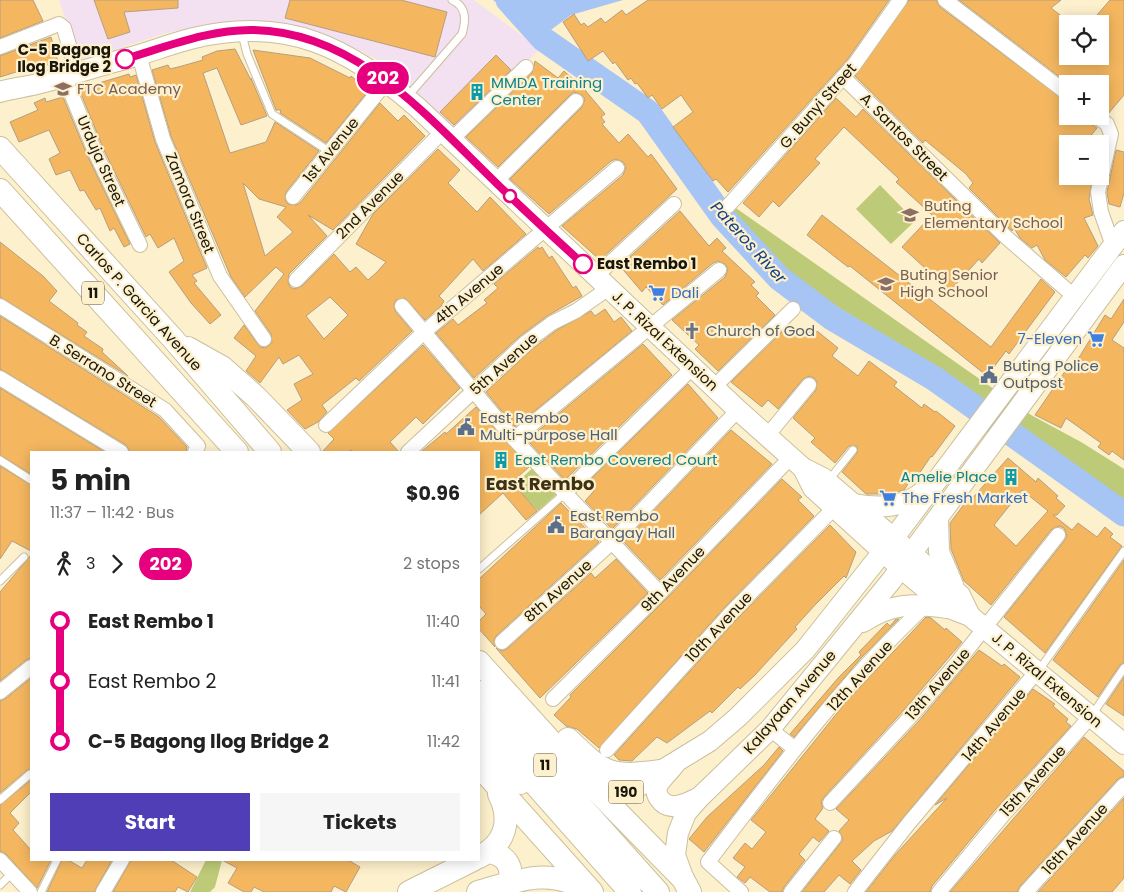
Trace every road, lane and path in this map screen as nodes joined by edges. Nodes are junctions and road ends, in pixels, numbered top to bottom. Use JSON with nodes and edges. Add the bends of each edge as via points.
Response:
{"nodes":[{"id":1,"x":452,"y":0,"type":"edge"},
{"id":2,"x":900,"y":0,"type":"edge"},
{"id":3,"x":945,"y":0,"type":"edge"},
{"id":4,"x":241,"y":31,"type":"junction"},
{"id":5,"x":0,"y":47,"type":"edge"},
{"id":6,"x":139,"y":55,"type":"junction"},
{"id":7,"x":526,"y":67,"type":"dead end"},
{"id":8,"x":70,"y":74,"type":"junction"},
{"id":9,"x":843,"y":77,"type":"junction"},
{"id":10,"x":386,"y":80,"type":"junction"},
{"id":11,"x":1059,"y":87,"type":"edge"},
{"id":12,"x":0,"y":92,"type":"edge"},
{"id":13,"x":406,"y":97,"type":"junction"},
{"id":14,"x":576,"y":101,"type":"dead end"},
{"id":15,"x":1106,"y":125,"type":"edge"},
{"id":16,"x":448,"y":135,"type":"junction"},
{"id":17,"x":2,"y":151,"type":"edge"},
{"id":18,"x":330,"y":152,"type":"junction"},
{"id":19,"x":616,"y":168,"type":"dead end"},
{"id":20,"x":495,"y":182,"type":"junction"},
{"id":21,"x":0,"y":190,"type":"edge"},
{"id":22,"x":293,"y":197,"type":"dead end"},
{"id":23,"x":674,"y":204,"type":"dead end"},
{"id":24,"x":728,"y":206,"type":"dead end"},
{"id":25,"x":545,"y":229,"type":"junction"},
{"id":26,"x":1119,"y":238,"type":"edge"},
{"id":27,"x":140,"y":245,"type":"dead end"},
{"id":28,"x":1124,"y":265,"type":"edge"},
{"id":29,"x":719,"y":270,"type":"dead end"},
{"id":30,"x":296,"y":280,"type":"dead end"},
{"id":31,"x":602,"y":282,"type":"junction"},
{"id":32,"x":1075,"y":297,"type":"junction"},
{"id":33,"x":0,"y":306,"type":"edge"},
{"id":34,"x":402,"y":306,"type":"dead end"},
{"id":35,"x":793,"y":309,"type":"dead end"},
{"id":36,"x":651,"y":328,"type":"junction"},
{"id":37,"x":423,"y":332,"type":"junction"},
{"id":38,"x":264,"y":339,"type":"dead end"},
{"id":39,"x":174,"y":340,"type":"junction"},
{"id":40,"x":693,"y":367,"type":"junction"},
{"id":41,"x":0,"y":378,"type":"edge"},
{"id":42,"x":809,"y":385,"type":"dead end"},
{"id":43,"x":714,"y":387,"type":"junction"},
{"id":44,"x":474,"y":391,"type":"junction"},
{"id":45,"x":187,"y":396,"type":"junction"},
{"id":46,"x":738,"y":410,"type":"junction"},
{"id":47,"x":326,"y":425,"type":"dead end"},
{"id":48,"x":767,"y":436,"type":"junction"},
{"id":49,"x":514,"y":439,"type":"junction"},
{"id":50,"x":197,"y":449,"type":"edge"},
{"id":51,"x":853,"y":450,"type":"dead end"},
{"id":52,"x":118,"y":451,"type":"edge"},
{"id":53,"x":223,"y":451,"type":"edge"},
{"id":54,"x":236,"y":451,"type":"edge"},
{"id":55,"x":269,"y":451,"type":"edge"},
{"id":56,"x":308,"y":451,"type":"edge"},
{"id":57,"x":409,"y":451,"type":"edge"},
{"id":58,"x":0,"y":460,"type":"edge"},
{"id":59,"x":797,"y":463,"type":"junction"},
{"id":60,"x":30,"y":479,"type":"edge"},
{"id":61,"x":936,"y":481,"type":"junction"},
{"id":62,"x":828,"y":482,"type":"junction"},
{"id":63,"x":564,"y":494,"type":"junction"},
{"id":64,"x":844,"y":506,"type":"junction"},
{"id":65,"x":938,"y":518,"type":"junction"},
{"id":66,"x":855,"y":526,"type":"junction"},
{"id":67,"x":1058,"y":536,"type":"dead end"},
{"id":68,"x":611,"y":543,"type":"junction"},
{"id":69,"x":888,"y":545,"type":"junction"},
{"id":70,"x":1124,"y":550,"type":"edge"},
{"id":71,"x":24,"y":557,"type":"dead end"},
{"id":72,"x":906,"y":561,"type":"junction"},
{"id":73,"x":480,"y":568,"type":"edge"},
{"id":74,"x":0,"y":582,"type":"edge"},
{"id":75,"x":660,"y":593,"type":"junction"},
{"id":76,"x":851,"y":593,"type":"junction"},
{"id":77,"x":954,"y":602,"type":"junction"},
{"id":78,"x":927,"y":604,"type":"junction"},
{"id":79,"x":978,"y":622,"type":"junction"},
{"id":80,"x":846,"y":636,"type":"junction"},
{"id":81,"x":502,"y":642,"type":"dead end"},
{"id":82,"x":480,"y":644,"type":"edge"},
{"id":83,"x":480,"y":663,"type":"edge"},
{"id":84,"x":30,"y":668,"type":"edge"},
{"id":85,"x":1124,"y":668,"type":"edge"},
{"id":86,"x":1038,"y":670,"type":"junction"},
{"id":87,"x":0,"y":692,"type":"edge"},
{"id":88,"x":480,"y":693,"type":"edge"},
{"id":89,"x":553,"y":699,"type":"dead end"},
{"id":90,"x":1091,"y":716,"type":"junction"},
{"id":91,"x":480,"y":722,"type":"edge"},
{"id":92,"x":770,"y":729,"type":"junction"},
{"id":93,"x":1124,"y":744,"type":"edge"},
{"id":94,"x":480,"y":749,"type":"edge"},
{"id":95,"x":795,"y":749,"type":"junction"},
{"id":96,"x":607,"y":750,"type":"dead end"},
{"id":97,"x":668,"y":767,"type":"junction"},
{"id":98,"x":482,"y":770,"type":"edge"},
{"id":99,"x":30,"y":774,"type":"dead end"},
{"id":100,"x":588,"y":782,"type":"junction"},
{"id":101,"x":1124,"y":785,"type":"edge"},
{"id":102,"x":700,"y":797,"type":"junction"},
{"id":103,"x":0,"y":800,"type":"edge"},
{"id":104,"x":830,"y":803,"type":"dead end"},
{"id":105,"x":555,"y":809,"type":"junction"},
{"id":106,"x":834,"y":838,"type":"dead end"},
{"id":107,"x":480,"y":853,"type":"edge"},
{"id":108,"x":480,"y":858,"type":"edge"},
{"id":109,"x":0,"y":860,"type":"edge"},
{"id":110,"x":56,"y":861,"type":"edge"},
{"id":111,"x":121,"y":861,"type":"edge"},
{"id":112,"x":467,"y":861,"type":"edge"},
{"id":113,"x":12,"y":873,"type":"junction"},
{"id":114,"x":510,"y":883,"type":"junction"},
{"id":115,"x":0,"y":885,"type":"edge"},
{"id":116,"x":690,"y":888,"type":"edge"},
{"id":117,"x":30,"y":892,"type":"edge"},
{"id":118,"x":41,"y":892,"type":"edge"},
{"id":119,"x":103,"y":892,"type":"edge"},
{"id":120,"x":409,"y":892,"type":"edge"},
{"id":121,"x":478,"y":892,"type":"edge"},
{"id":122,"x":587,"y":892,"type":"edge"},
{"id":123,"x":592,"y":892,"type":"edge"},
{"id":124,"x":608,"y":892,"type":"edge"},
{"id":125,"x":630,"y":892,"type":"edge"},
{"id":126,"x":658,"y":892,"type":"edge"},
{"id":127,"x":741,"y":892,"type":"edge"},
{"id":128,"x":791,"y":892,"type":"edge"},
{"id":129,"x":855,"y":892,"type":"edge"},
{"id":130,"x":939,"y":892,"type":"edge"},
{"id":131,"x":1026,"y":892,"type":"edge"}],
"edges":[{"from":1,"to":13,"type":"lane","via":[[458,2],[465,14],[462,34]]},
{"from":2,"to":9,"type":"street","name":"G. Bunyi Street"},
{"from":3,"to":11,"type":"street"},
{"from":4,"to":6,"type":"main road","name":"J. P. Rizal Extension","via":[[194,38]]},
{"from":4,"to":10,"type":"main road","name":"J. P. Rizal Extension","via":[[282,33],[314,42],[354,59]]},
{"from":4,"to":18,"type":"lane","via":[[272,114]]},
{"from":5,"to":8,"type":"street","name":"Urduja Street","via":[[59,24],[64,28]]},
{"from":6,"to":8,"type":"main road","name":"J. P. Rizal Extension"},
{"from":6,"to":38,"type":"street","name":"Zamora Street","via":[[164,139],[220,276]]},
{"from":7,"to":16,"type":"street","name":"2nd Avenue"},
{"from":8,"to":12,"type":"main road","name":"J. P. Rizal Extension"},
{"from":8,"to":27,"type":"street","name":"Urduja Street","via":[[96,154]]},
{"from":9,"to":24,"type":"street","name":"G. Bunyi Street"},
{"from":9,"to":32,"type":"street","name":"A. Santos Street","via":[[1006,237]]},
{"from":10,"to":13,"type":"main road","name":"J. P. Rizal Extension"},
{"from":10,"to":18,"type":"street","name":"1st Avenue"},
{"from":13,"to":16,"type":"main road","name":"J. P. Rizal Extension"},
{"from":14,"to":20,"type":"street"},
{"from":15,"to":26,"type":"street","via":[[1111,134],[1098,192],[1101,212]]},
{"from":16,"to":20,"type":"main road","name":"J. P. Rizal Extension"},
{"from":16,"to":30,"type":"street","name":"2nd Avenue"},
{"from":17,"to":39,"type":"main road","name":"Carlos P. Garcia Avenue","number":"11"},
{"from":18,"to":22,"type":"street","name":"1st Avenue"},
{"from":19,"to":25,"type":"street","name":"4th Avenue"},
{"from":20,"to":25,"type":"main road","name":"J. P. Rizal Extension"},
{"from":21,"to":45,"type":"main road","name":"Carlos P. Garcia Avenue","number":"11"},
{"from":23,"to":31,"type":"street","name":"5th Avenue"},
{"from":25,"to":31,"type":"main road","name":"J. P. Rizal Extension"},
{"from":25,"to":37,"type":"street","name":"4th Avenue"},
{"from":26,"to":32,"type":"main road","number":"190"},
{"from":28,"to":65,"type":"main road","name":"Kalayaan Avenue"},
{"from":29,"to":36,"type":"street"},
{"from":31,"to":36,"type":"main road","name":"J. P. Rizal Extension"},
{"from":31,"to":44,"type":"street","name":"5th Avenue","via":[[576,311],[552,323],[525,343]]},
{"from":32,"to":61,"type":"main road","number":"190"},
{"from":33,"to":50,"type":"street","name":"B. Serrano Street","via":[[165,410]]},
{"from":34,"to":37,"type":"street"},
{"from":35,"to":43,"type":"street"},
{"from":36,"to":40,"type":"main road","name":"J. P. Rizal Extension"},
{"from":36,"to":49,"type":"street"},
{"from":37,"to":44,"type":"street"},
{"from":37,"to":47,"type":"street","name":"4th Avenue"},
{"from":39,"to":55,"type":"main road","name":"Carlos P. Garcia Avenue","number":"11"},
{"from":39,"to":56,"type":"main road","via":[[222,367]]},
{"from":40,"to":43,"type":"main road","name":"J. P. Rizal Extension"},
{"from":40,"to":63,"type":"street"},
{"from":41,"to":52,"type":"street"},
{"from":42,"to":48,"type":"street"},
{"from":43,"to":46,"type":"main road","name":"J. P. Rizal Extension"},
{"from":44,"to":49,"type":"street"},
{"from":44,"to":57,"type":"street","name":"5th Avenue"},
{"from":45,"to":53,"type":"main road"},
{"from":45,"to":54,"type":"main road","name":"Carlos P. Garcia Avenue","number":"11"},
{"from":46,"to":48,"type":"main road","name":"J. P. Rizal Extension"},
{"from":46,"to":68,"type":"street","name":"8th Avenue"},
{"from":48,"to":59,"type":"main road","name":"J. P. Rizal Extension"},
{"from":49,"to":63,"type":"street"},
{"from":51,"to":62,"type":"lane"},
{"from":58,"to":60,"type":"lane"},
{"from":59,"to":62,"type":"main road","name":"J. P. Rizal Extension"},
{"from":59,"to":64,"type":"main road","name":"J. P. Rizal Extension","via":[[813,488]]},
{"from":59,"to":75,"type":"street","name":"9th Avenue"},
{"from":61,"to":64,"type":"main road","via":[[901,504]]},
{"from":61,"to":69,"type":"main road","number":"190"},
{"from":62,"to":64,"type":"main road","name":"J. P. Rizal Extension"},
{"from":63,"to":68,"type":"street"},
{"from":63,"to":73,"type":"lane"},
{"from":64,"to":66,"type":"main road","name":"J. P. Rizal Extension"},
{"from":64,"to":69,"type":"main road","name":"J. P. Rizal Extension"},
{"from":64,"to":96,"type":"street","name":"10th Avenue","via":[[731,613]]},
{"from":65,"to":72,"type":"main road","name":"Kalayaan Avenue"},
{"from":65,"to":77,"type":"main road","via":[[940,559]]},
{"from":66,"to":69,"type":"main road","name":"J. P. Rizal Extension"},
{"from":66,"to":76,"type":"main road","via":[[861,558]]},
{"from":67,"to":79,"type":"street","name":"13th Avenue"},
{"from":68,"to":75,"type":"street"},
{"from":68,"to":81,"type":"street","name":"8th Avenue"},
{"from":69,"to":72,"type":"main road","name":"J. P. Rizal Extension"},
{"from":69,"to":76,"type":"main road","name":"Kalayaan Avenue","number":"190"},
{"from":70,"to":86,"type":"lane","name":"14th Avenue"},
{"from":71,"to":74,"type":"lane"},
{"from":72,"to":77,"type":"main road","name":"J. P. Rizal Extension"},
{"from":72,"to":80,"type":"main road","name":"Kalayaan Avenue"},
{"from":75,"to":89,"type":"street","name":"9th Avenue"},
{"from":76,"to":97,"type":"main road","name":"Kalayaan Avenue","number":"190","via":[[774,683],[710,741]]},
{"from":77,"to":78,"type":"main road"},
{"from":77,"to":79,"type":"main road","name":"J. P. Rizal Extension"},
{"from":78,"to":80,"type":"main road","via":[[888,608]]},
{"from":78,"to":95,"type":"street","name":"12th Avenue","via":[[877,655]]},
{"from":79,"to":86,"type":"main road","name":"J. P. Rizal Extension"},
{"from":79,"to":104,"type":"street","name":"13th Avenue","via":[[911,716]]},
{"from":80,"to":92,"type":"main road","name":"Kalayaan Avenue"},
{"from":82,"to":97,"type":"main road","via":[[544,716],[595,766],[623,775]]},
{"from":83,"to":100,"type":"main road"},
{"from":84,"to":87,"type":"street"},
{"from":85,"to":90,"type":"lane","name":"15th Avenue"},
{"from":86,"to":90,"type":"main road","name":"J. P. Rizal Extension"},
{"from":86,"to":129,"type":"street","name":"14th Avenue"},
{"from":88,"to":126,"type":"main road","number":"11"},
{"from":90,"to":93,"type":"main road","name":"J. P. Rizal Extension"},
{"from":90,"to":130,"type":"street","name":"15th Avenue"},
{"from":91,"to":105,"type":"main road","number":"11"},
{"from":92,"to":95,"type":"street"},
{"from":92,"to":102,"type":"main road","name":"Kalayaan Avenue"},
{"from":94,"to":105,"type":"main road"},
{"from":95,"to":127,"type":"street","name":"12th Avenue","via":[[708,862]]},
{"from":97,"to":100,"type":"main road","number":"190","via":[[623,794]]},
{"from":97,"to":102,"type":"main road","name":"Kalayaan Avenue","via":[[657,788],[662,803],[671,807]]},
{"from":98,"to":107,"type":"main road","via":[[506,808],[508,821],[499,839]]},
{"from":98,"to":123,"type":"main road"},
{"from":99,"to":103,"type":"lane"},
{"from":100,"to":116,"type":"main road"},
{"from":101,"to":131,"type":"street","name":"16th Avenue"},
{"from":102,"to":116,"type":"main road","name":"Kalayaan Avenue","via":[[686,813],[678,833],[675,855]]},
{"from":105,"to":124,"type":"main road","via":[[575,853]]},
{"from":105,"to":125,"type":"main road","number":"11"},
{"from":106,"to":128,"type":"street"},
{"from":108,"to":114,"type":"main road","via":[[503,857],[511,870]]},
{"from":109,"to":113,"type":"street"},
{"from":110,"to":118,"type":"lane"},
{"from":111,"to":119,"type":"street"},
{"from":112,"to":120,"type":"main road"},
{"from":113,"to":115,"type":"lane"},
{"from":113,"to":117,"type":"street"},
{"from":114,"to":121,"type":"main road"},
{"from":114,"to":122,"type":"main road","via":[[548,876],[562,878]]}]}
